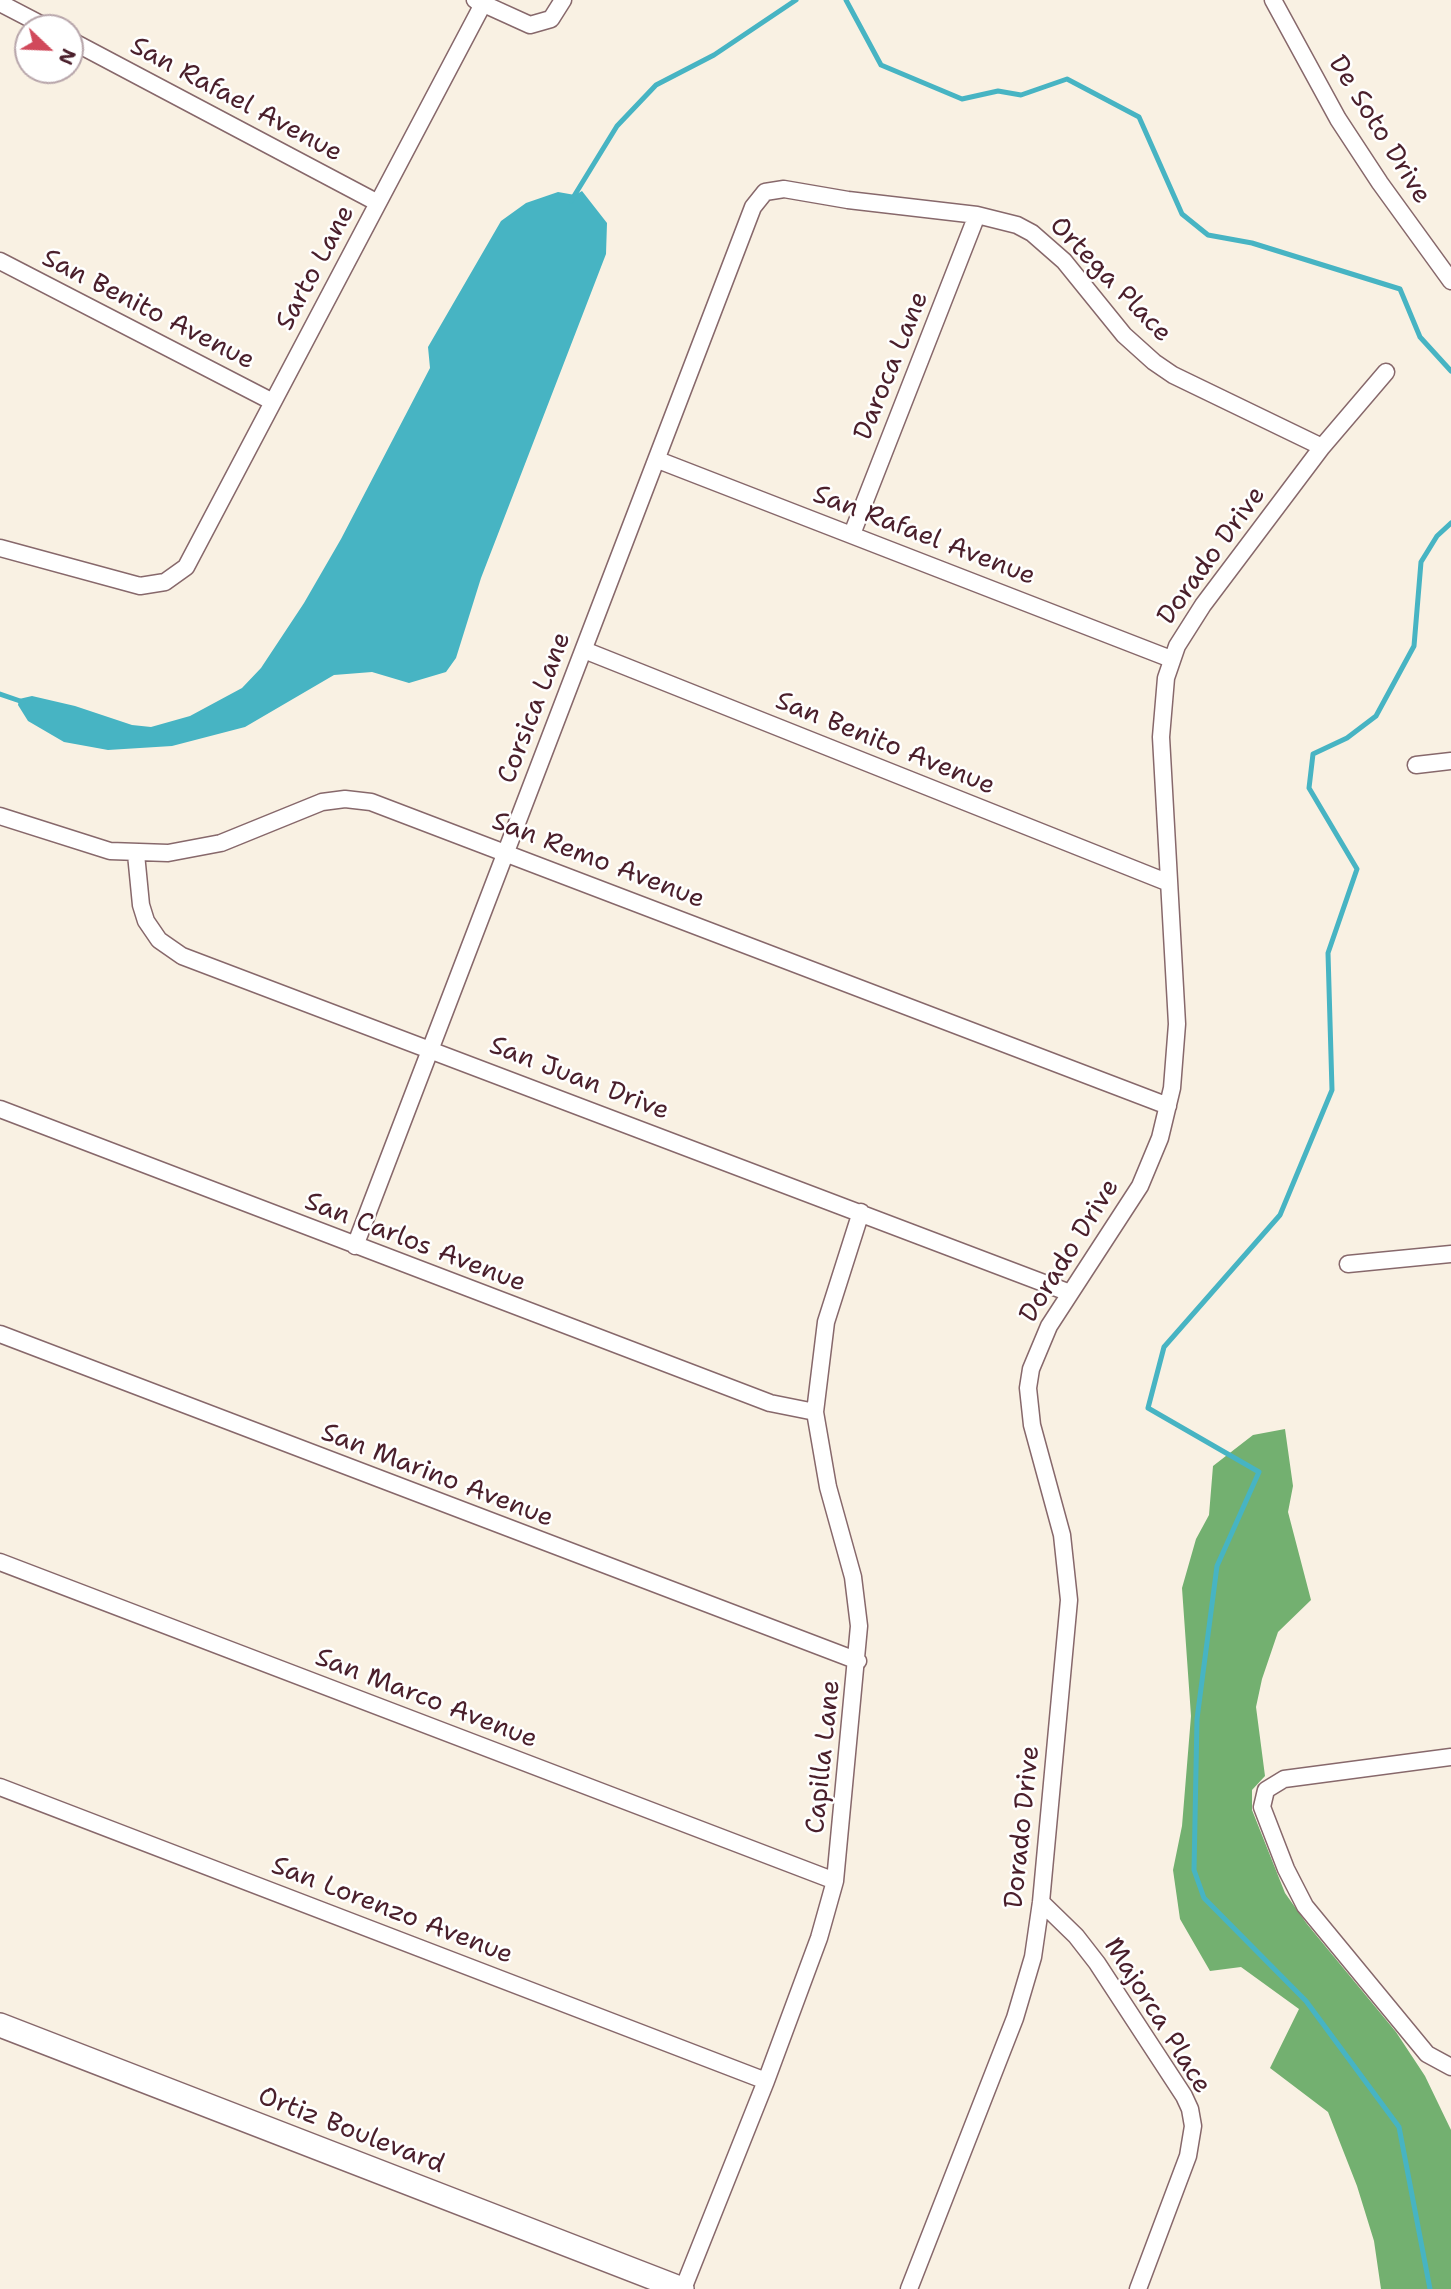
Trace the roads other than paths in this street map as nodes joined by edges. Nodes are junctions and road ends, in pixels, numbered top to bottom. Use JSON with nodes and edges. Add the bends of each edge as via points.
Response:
{"nodes":[{"id":1,"x":563,"y":0,"type":"edge"},
{"id":2,"x":1273,"y":0,"type":"edge"},
{"id":3,"x":479,"y":2,"type":"edge"},
{"id":4,"x":0,"y":3,"type":"edge"},
{"id":5,"x":21,"y":14,"type":"edge"},
{"id":6,"x":84,"y":47,"type":"edge"},
{"id":7,"x":765,"y":191,"type":"joint"},
{"id":8,"x":378,"y":203,"type":"junction"},
{"id":9,"x":978,"y":215,"type":"junction"},
{"id":10,"x":0,"y":261,"type":"edge"},
{"id":11,"x":1451,"y":281,"type":"edge"},
{"id":12,"x":1387,"y":372,"type":"dead end"},
{"id":13,"x":273,"y":402,"type":"junction"},
{"id":14,"x":1322,"y":447,"type":"junction"},
{"id":15,"x":658,"y":460,"type":"junction"},
{"id":16,"x":852,"y":534,"type":"junction"},
{"id":17,"x":0,"y":548,"type":"edge"},
{"id":18,"x":583,"y":650,"type":"junction"},
{"id":19,"x":1171,"y":659,"type":"junction"},
{"id":20,"x":1451,"y":761,"type":"edge"},
{"id":21,"x":1416,"y":765,"type":"dead end"},
{"id":22,"x":0,"y":816,"type":"edge"},
{"id":23,"x":505,"y":852,"type":"junction"},
{"id":24,"x":136,"y":854,"type":"junction"},
{"id":25,"x":1169,"y":883,"type":"junction"},
{"id":26,"x":430,"y":1048,"type":"junction"},
{"id":27,"x":1168,"y":1106,"type":"junction"},
{"id":28,"x":0,"y":1109,"type":"edge"},
{"id":29,"x":861,"y":1212,"type":"junction"},
{"id":30,"x":355,"y":1246,"type":"junction"},
{"id":31,"x":1451,"y":1254,"type":"edge"},
{"id":32,"x":1348,"y":1264,"type":"dead end"},
{"id":33,"x":1070,"y":1293,"type":"junction"},
{"id":34,"x":0,"y":1334,"type":"edge"},
{"id":35,"x":815,"y":1412,"type":"junction"},
{"id":36,"x":0,"y":1562,"type":"edge"},
{"id":37,"x":858,"y":1661,"type":"junction"},
{"id":38,"x":1451,"y":1757,"type":"edge"},
{"id":39,"x":0,"y":1787,"type":"edge"},
{"id":40,"x":835,"y":1881,"type":"junction"},
{"id":41,"x":1041,"y":1902,"type":"junction"},
{"id":42,"x":0,"y":2025,"type":"edge"},
{"id":43,"x":1451,"y":2067,"type":"edge"},
{"id":44,"x":766,"y":2081,"type":"junction"},
{"id":45,"x":683,"y":2289,"type":"edge"},
{"id":46,"x":909,"y":2289,"type":"edge"},
{"id":47,"x":1138,"y":2289,"type":"edge"}],
"edges":[{"from":1,"to":3,"type":"street","via":[[556,14],[539,25],[519,23]]},
{"from":2,"to":11,"type":"street","name":"De Soto Drive","via":[[1338,119]]},
{"from":3,"to":8,"type":"street","name":"Sarto Lane"},
{"from":4,"to":5,"type":"street"},
{"from":6,"to":8,"type":"street","name":"San Rafael Avenue"},
{"from":7,"to":9,"type":"street","name":"Ortega Place","via":[[784,189]]},
{"from":7,"to":15,"type":"street","name":"Corsica Lane","via":[[754,206]]},
{"from":8,"to":13,"type":"street","name":"Sarto Lane"},
{"from":9,"to":14,"type":"street","name":"Ortega Place","via":[[1017,225],[1047,245],[1124,335],[1173,375]]},
{"from":9,"to":16,"type":"street","name":"Daroca Lane"},
{"from":10,"to":13,"type":"street","name":"San Benito Avenue"},
{"from":12,"to":14,"type":"street","name":"Dorado Drive"},
{"from":13,"to":17,"type":"street","name":"Sarto Lane","via":[[177,576],[156,586],[140,586]]},
{"from":14,"to":19,"type":"street","name":"Dorado Drive","via":[[1203,605]]},
{"from":15,"to":16,"type":"street","name":"San Rafael Avenue"},
{"from":15,"to":18,"type":"street","name":"Corsica Lane"},
{"from":16,"to":19,"type":"street","name":"San Rafael Avenue"},
{"from":18,"to":23,"type":"street","name":"Corsica Lane"},
{"from":18,"to":25,"type":"street","name":"San Benito Avenue"},
{"from":19,"to":25,"type":"street","name":"Dorado Drive","via":[[1161,737]]},
{"from":20,"to":21,"type":"street"},
{"from":22,"to":24,"type":"street","name":"San Remo Avenue","via":[[91,846]]},
{"from":23,"to":24,"type":"street","name":"San Remo Avenue","via":[[386,805],[345,799],[309,807],[206,847]]},
{"from":23,"to":26,"type":"street","name":"Corsica Lane"},
{"from":23,"to":27,"type":"street","name":"San Remo Avenue"},
{"from":24,"to":26,"type":"street","name":"San Juan Drive","via":[[143,914],[169,949]]},
{"from":25,"to":27,"type":"street","name":"Dorado Drive","via":[[1177,1024]]},
{"from":26,"to":29,"type":"street","name":"San Juan Drive"},
{"from":26,"to":30,"type":"street","name":"Corsica Lane"},
{"from":27,"to":33,"type":"street","name":"Dorado Drive","via":[[1140,1186]]},
{"from":28,"to":30,"type":"street","name":"San Carlos Avenue"},
{"from":29,"to":33,"type":"street","name":"San Juan Drive"},
{"from":29,"to":35,"type":"street","name":"Capilla Lane","via":[[826,1322]]},
{"from":30,"to":35,"type":"street","name":"San Carlos Avenue","via":[[770,1403]]},
{"from":31,"to":32,"type":"street"},
{"from":33,"to":41,"type":"street","name":"Dorado Drive","via":[[1038,1348],[1028,1388],[1032,1425],[1062,1535],[1069,1582],[1067,1648]]},
{"from":34,"to":37,"type":"street","name":"San Marino Avenue"},
{"from":35,"to":37,"type":"street","name":"Capilla Lane","via":[[828,1487],[853,1577]]},
{"from":36,"to":40,"type":"street","name":"San Marco Avenue"},
{"from":37,"to":40,"type":"street","name":"Capilla Lane"},
{"from":38,"to":43,"type":"street","via":[[1309,1774],[1273,1783],[1262,1807],[1306,1906],[1427,2054]]},
{"from":39,"to":44,"type":"street","name":"San Lorenzo Avenue"},
{"from":40,"to":44,"type":"street","name":"Capilla Lane"},
{"from":41,"to":46,"type":"street","name":"Dorado Drive","via":[[1033,1956],[1015,2018]]},
{"from":41,"to":47,"type":"street","name":"Majorca Place","via":[[1097,1963],[1190,2109],[1188,2156]]},
{"from":42,"to":45,"type":"street","name":"Ortiz Boulevard"},
{"from":44,"to":45,"type":"street","name":"Capilla Lane"}]}
